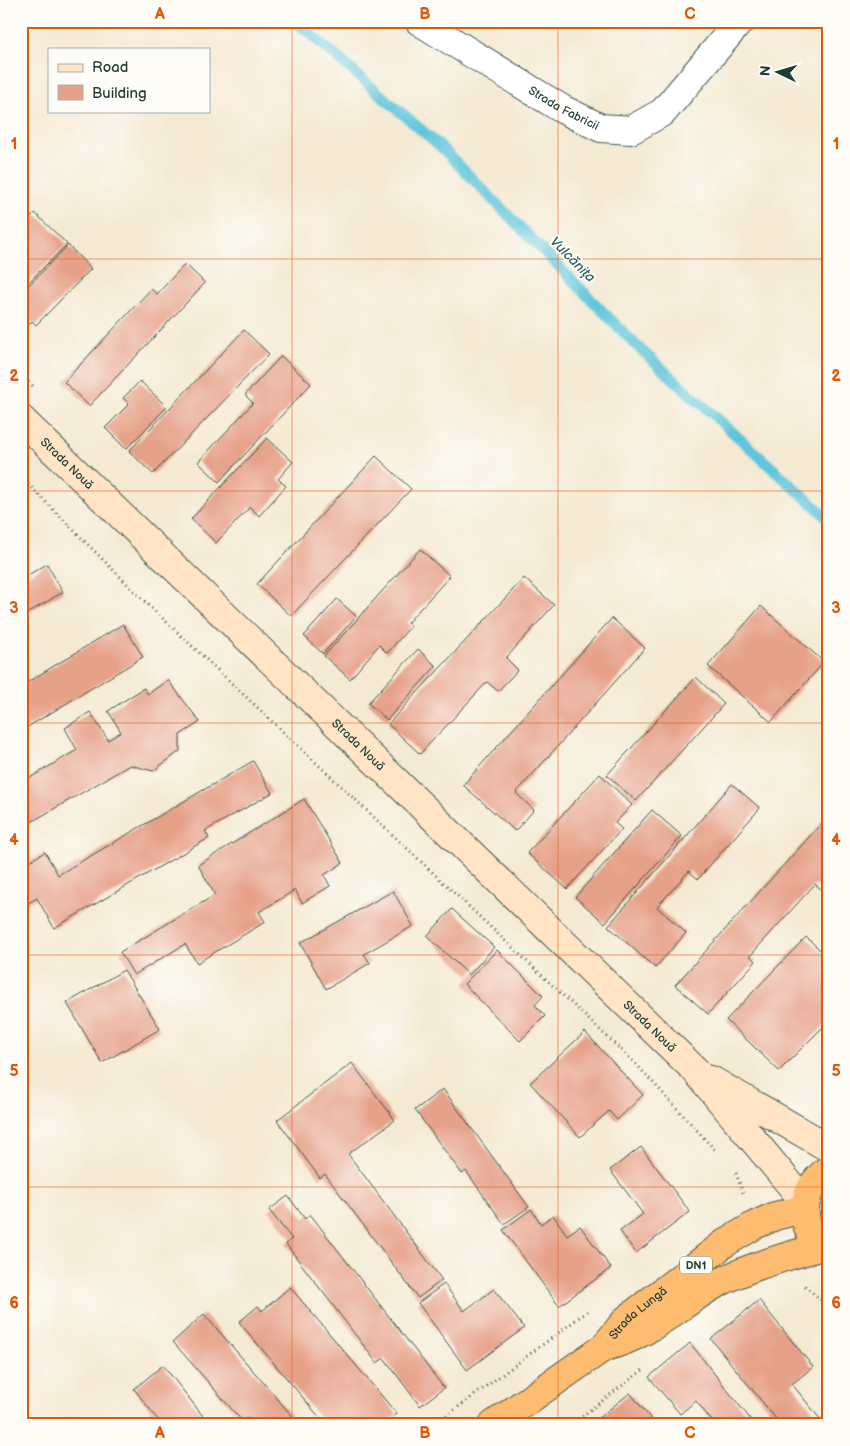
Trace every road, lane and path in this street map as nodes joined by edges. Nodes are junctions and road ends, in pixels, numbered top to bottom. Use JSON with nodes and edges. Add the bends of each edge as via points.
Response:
{"nodes":[{"id":1,"x":419,"y":21,"type":"edge"},
{"id":2,"x":740,"y":21,"type":"edge"},
{"id":3,"x":21,"y":419,"type":"edge"},
{"id":4,"x":21,"y":477,"type":"edge"},
{"id":5,"x":695,"y":1070,"type":"junction"},
{"id":6,"x":829,"y":1148,"type":"edge"},
{"id":7,"x":722,"y":1157,"type":"dead end"},
{"id":8,"x":829,"y":1168,"type":"edge"},
{"id":9,"x":735,"y":1171,"type":"dead end"},
{"id":10,"x":741,"y":1198,"type":"dead end"},
{"id":11,"x":804,"y":1205,"type":"junction"},
{"id":12,"x":826,"y":1247,"type":"edge"},
{"id":13,"x":592,"y":1308,"type":"dead end"},
{"id":14,"x":604,"y":1347,"type":"junction"},
{"id":15,"x":434,"y":1425,"type":"edge"},
{"id":16,"x":493,"y":1425,"type":"edge"}],
"edges":[{"from":1,"to":2,"type":"street","name":"Strada Fabricii","via":[[562,109],[601,128],[631,130],[663,112]]},
{"from":3,"to":5,"type":"main road","name":"Strada Nouă"},
{"from":4,"to":7,"type":"path","via":[[140,597],[636,1064]]},
{"from":5,"to":6,"type":"main road","name":"Strada Nouă"},
{"from":5,"to":11,"type":"main road","name":"Strada Nouă"},
{"from":8,"to":11,"type":"highway","via":[[817,1177]]},
{"from":9,"to":10,"type":"path","via":[[744,1191]]},
{"from":11,"to":12,"type":"highway","number":"DN1","via":[[809,1230]]},
{"from":11,"to":14,"type":"highway","name":"Strada Lungă","number":"DN1","via":[[755,1225],[725,1243],[627,1319]]},
{"from":12,"to":14,"type":"highway","name":"Strada Lungă","number":"DN1","via":[[751,1268],[728,1278],[654,1327],[625,1342]]},
{"from":13,"to":15,"type":"path"},
{"from":14,"to":16,"type":"highway","name":"Strada Lungă","number":"DN1"}]}
